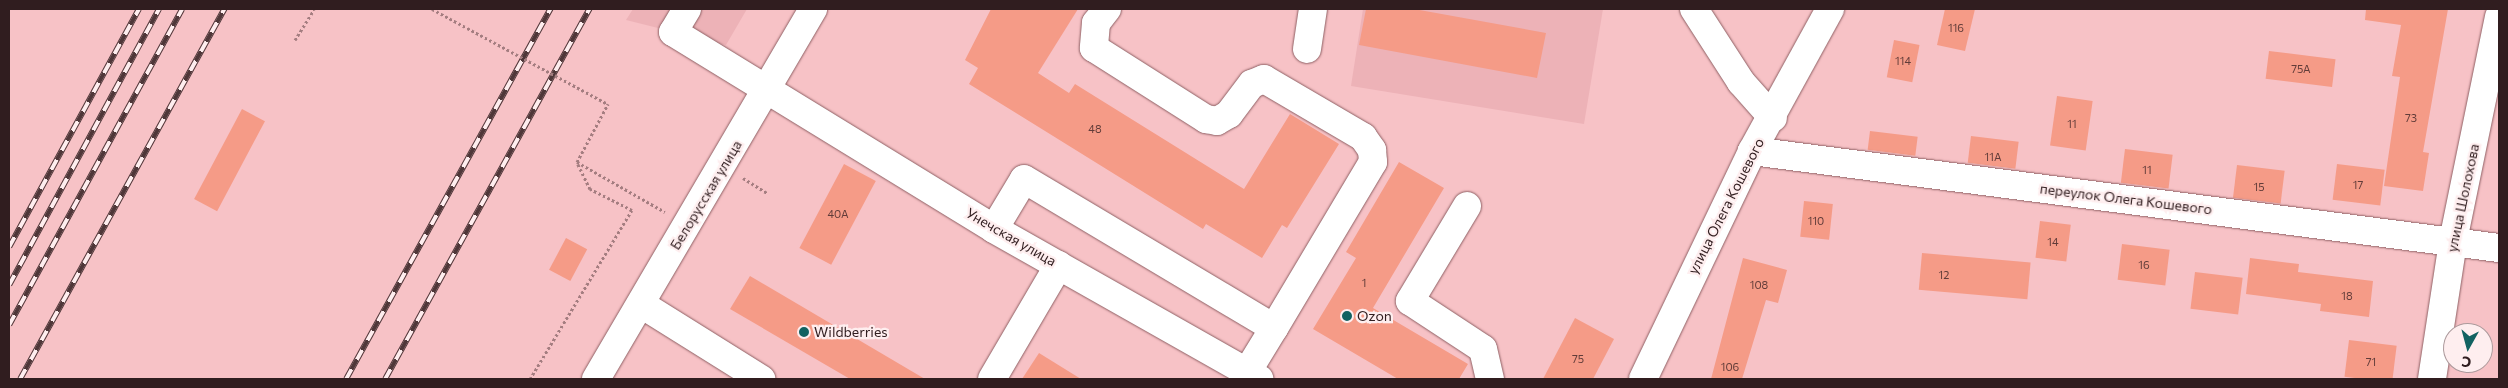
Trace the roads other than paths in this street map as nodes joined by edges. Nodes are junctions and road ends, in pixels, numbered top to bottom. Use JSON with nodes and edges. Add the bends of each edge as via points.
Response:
{"nodes":[{"id":1,"x":687,"y":9,"type":"edge"},
{"id":2,"x":814,"y":9,"type":"edge"},
{"id":3,"x":1107,"y":9,"type":"edge"},
{"id":4,"x":1313,"y":9,"type":"edge"},
{"id":5,"x":1694,"y":9,"type":"edge"},
{"id":6,"x":1830,"y":9,"type":"edge"},
{"id":7,"x":2499,"y":18,"type":"edge"},
{"id":8,"x":1307,"y":49,"type":"dead end"},
{"id":9,"x":767,"y":89,"type":"junction"},
{"id":10,"x":1773,"y":118,"type":"junction"},
{"id":11,"x":1752,"y":151,"type":"junction"},
{"id":12,"x":1468,"y":206,"type":"dead end"},
{"id":13,"x":994,"y":229,"type":"junction"},
{"id":14,"x":2453,"y":242,"type":"junction"},
{"id":15,"x":2499,"y":248,"type":"edge"},
{"id":16,"x":1059,"y":265,"type":"junction"},
{"id":17,"x":641,"y":304,"type":"junction"},
{"id":18,"x":1274,"y":328,"type":"junction"},
{"id":19,"x":1253,"y":376,"type":"edge"},
{"id":20,"x":596,"y":379,"type":"edge"},
{"id":21,"x":761,"y":379,"type":"edge"},
{"id":22,"x":992,"y":379,"type":"edge"},
{"id":23,"x":1490,"y":379,"type":"edge"},
{"id":24,"x":1643,"y":379,"type":"edge"},
{"id":25,"x":2432,"y":379,"type":"edge"}],
"edges":[{"from":1,"to":9,"type":"street","name":"Унечская улица","via":[[673,32]]},
{"from":2,"to":9,"type":"street","name":"Белорусская улица"},
{"from":3,"to":18,"type":"street","via":[[1096,23],[1094,48],[1206,119],[1218,121],[1229,114],[1252,84],[1264,79],[1278,84],[1363,137],[1372,150],[1373,162]]},
{"from":4,"to":8,"type":"street"},
{"from":5,"to":10,"type":"street","via":[[1741,82]]},
{"from":6,"to":10,"type":"street","name":"улица Олега Кошевого"},
{"from":7,"to":14,"type":"street","name":"улица Шолохова"},
{"from":9,"to":13,"type":"street","name":"Унечская улица"},
{"from":9,"to":17,"type":"street","name":"Белорусская улица"},
{"from":10,"to":11,"type":"street","name":"улица Олега Кошевого"},
{"from":11,"to":14,"type":"street","name":"переулок Олега Кошевого"},
{"from":11,"to":24,"type":"street","name":"улица Олега Кошевого"},
{"from":12,"to":23,"type":"street","via":[[1410,301],[1483,349]]},
{"from":13,"to":16,"type":"street","name":"Унечская улица"},
{"from":13,"to":18,"type":"street","via":[[1024,179]]},
{"from":14,"to":15,"type":"street","name":"переулок Олега Кошевого"},
{"from":14,"to":25,"type":"street","name":"улица Шолохова"},
{"from":16,"to":19,"type":"street","name":"Унечская улица"},
{"from":16,"to":22,"type":"street"},
{"from":17,"to":20,"type":"street","name":"Белорусская улица"},
{"from":17,"to":21,"type":"street"},
{"from":18,"to":19,"type":"street"}]}
